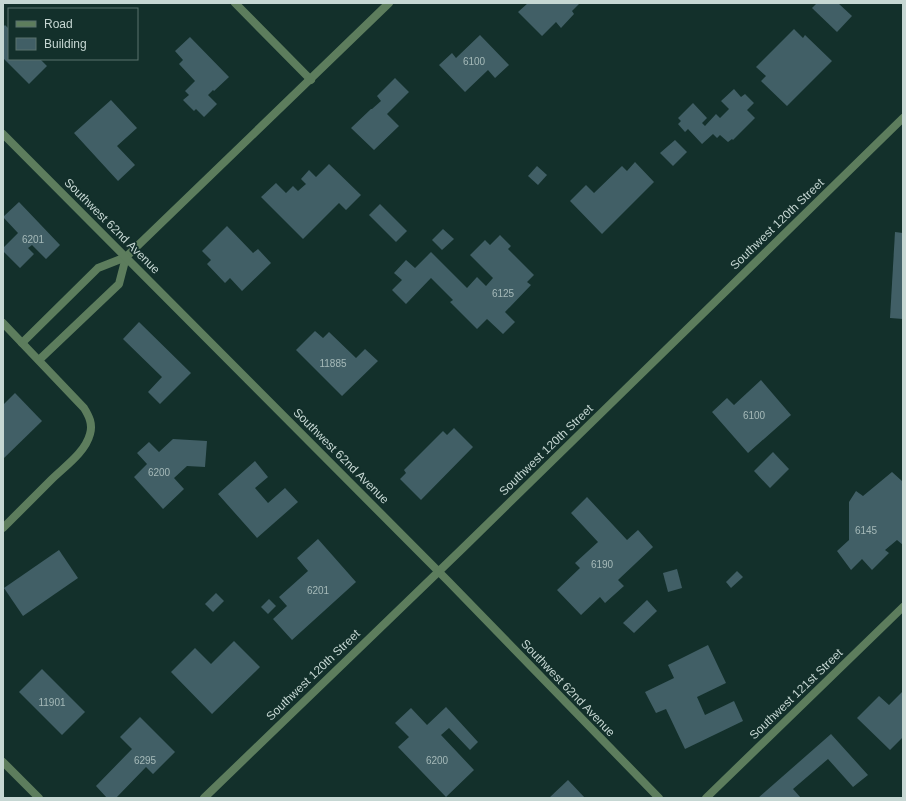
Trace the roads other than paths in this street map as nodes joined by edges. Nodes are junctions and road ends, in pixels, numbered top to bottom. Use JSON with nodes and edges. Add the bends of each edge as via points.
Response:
{"nodes":[{"id":1,"x":235,"y":3,"type":"edge"},
{"id":2,"x":389,"y":3,"type":"edge"},
{"id":3,"x":311,"y":80,"type":"junction"},
{"id":4,"x":903,"y":118,"type":"edge"},
{"id":5,"x":3,"y":134,"type":"edge"},
{"id":6,"x":126,"y":257,"type":"junction"},
{"id":7,"x":3,"y":323,"type":"edge"},
{"id":8,"x":22,"y":343,"type":"junction"},
{"id":9,"x":39,"y":360,"type":"junction"},
{"id":10,"x":3,"y":528,"type":"edge"},
{"id":11,"x":438,"y":572,"type":"junction"},
{"id":12,"x":903,"y":607,"type":"edge"},
{"id":13,"x":3,"y":762,"type":"edge"},
{"id":14,"x":39,"y":798,"type":"edge"},
{"id":15,"x":204,"y":798,"type":"edge"},
{"id":16,"x":659,"y":798,"type":"edge"},
{"id":17,"x":706,"y":798,"type":"edge"}],
"edges":[{"from":1,"to":3,"type":"street"},
{"from":2,"to":3,"type":"street"},
{"from":3,"to":6,"type":"street"},
{"from":4,"to":11,"type":"street","name":"Southwest 120th Street"},
{"from":5,"to":6,"type":"street","name":"Southwest 62nd Avenue"},
{"from":6,"to":8,"type":"street","via":[[98,268]]},
{"from":6,"to":9,"type":"street","via":[[119,284]]},
{"from":6,"to":11,"type":"street","name":"Southwest 62nd Avenue"},
{"from":7,"to":8,"type":"street"},
{"from":8,"to":9,"type":"street"},
{"from":9,"to":10,"type":"street","via":[[84,408],[89,416],[90,432],[77,455]]},
{"from":11,"to":15,"type":"street","name":"Southwest 120th Street"},
{"from":11,"to":16,"type":"street","name":"Southwest 62nd Avenue"},
{"from":12,"to":17,"type":"street","name":"Southwest 121st Street"},
{"from":13,"to":14,"type":"street"}]}
